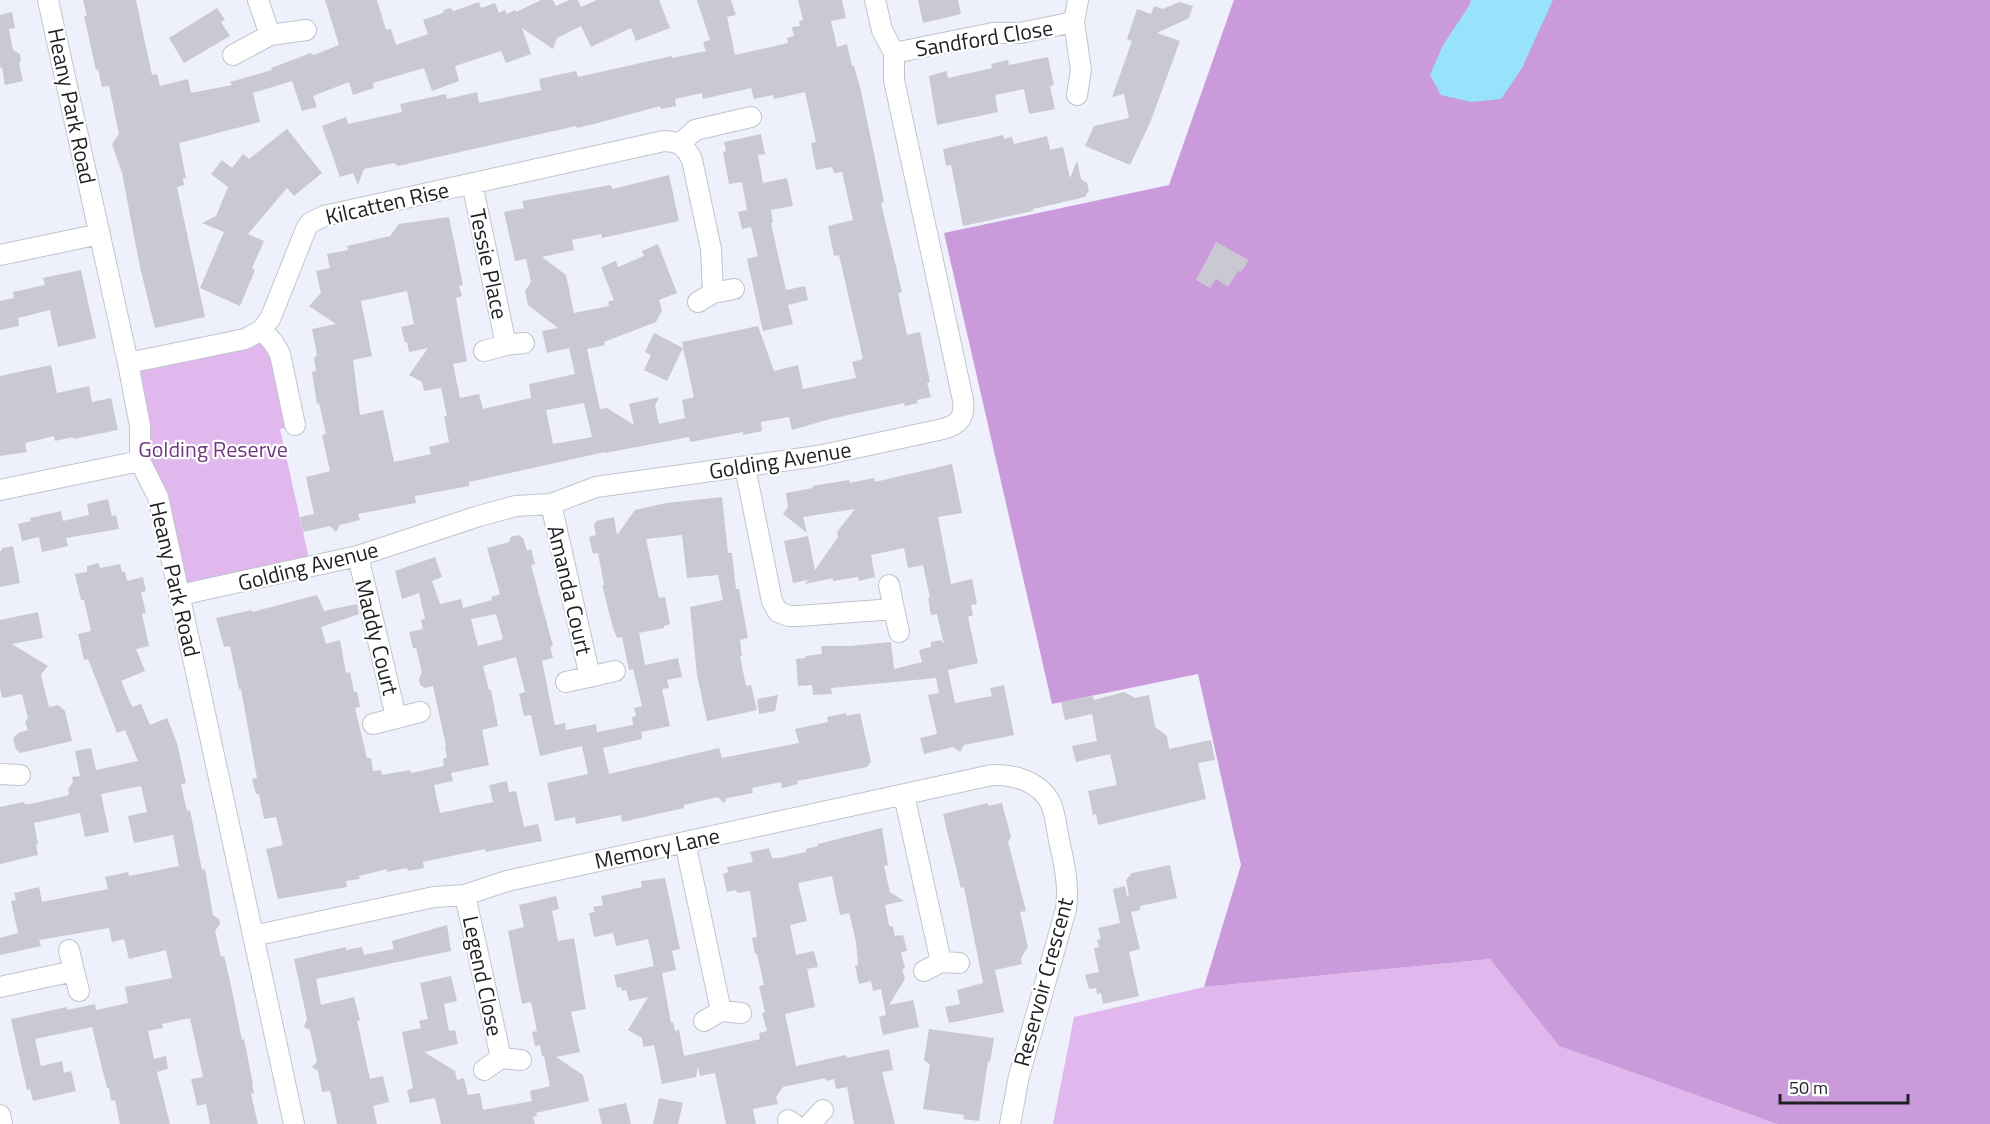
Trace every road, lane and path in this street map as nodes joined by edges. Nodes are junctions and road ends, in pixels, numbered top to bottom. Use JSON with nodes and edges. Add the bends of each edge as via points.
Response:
{"nodes":[{"id":1,"x":48,"y":0,"type":"edge"},
{"id":2,"x":258,"y":0,"type":"edge"},
{"id":3,"x":875,"y":0,"type":"edge"},
{"id":4,"x":1078,"y":0,"type":"edge"},
{"id":5,"x":1074,"y":22,"type":"junction"},
{"id":6,"x":306,"y":30,"type":"dead end"},
{"id":7,"x":270,"y":35,"type":"junction"},
{"id":8,"x":894,"y":53,"type":"junction"},
{"id":9,"x":232,"y":55,"type":"dead end"},
{"id":10,"x":1077,"y":95,"type":"dead end"},
{"id":11,"x":751,"y":117,"type":"dead end"},
{"id":12,"x":680,"y":144,"type":"junction"},
{"id":13,"x":472,"y":183,"type":"junction"},
{"id":14,"x":100,"y":234,"type":"junction"},
{"id":15,"x":0,"y":255,"type":"edge"},
{"id":16,"x":734,"y":289,"type":"dead end"},
{"id":17,"x":262,"y":330,"type":"junction"},
{"id":18,"x":484,"y":351,"type":"dead end"},
{"id":19,"x":128,"y":363,"type":"junction"},
{"id":20,"x":296,"y":425,"type":"dead end"},
{"id":21,"x":141,"y":460,"type":"junction"},
{"id":22,"x":745,"y":467,"type":"junction"},
{"id":23,"x":0,"y":490,"type":"edge"},
{"id":24,"x":551,"y":504,"type":"junction"},
{"id":25,"x":358,"y":556,"type":"junction"},
{"id":26,"x":889,"y":585,"type":"dead end"},
{"id":27,"x":180,"y":595,"type":"junction"},
{"id":28,"x":894,"y":609,"type":"junction"},
{"id":29,"x":899,"y":632,"type":"dead end"},
{"id":30,"x":615,"y":671,"type":"dead end"},
{"id":31,"x":590,"y":676,"type":"junction"},
{"id":32,"x":566,"y":682,"type":"dead end"},
{"id":33,"x":420,"y":712,"type":"dead end"},
{"id":34,"x":396,"y":717,"type":"junction"},
{"id":35,"x":373,"y":724,"type":"dead end"},
{"id":36,"x":0,"y":774,"type":"edge"},
{"id":37,"x":20,"y":775,"type":"dead end"},
{"id":38,"x":904,"y":795,"type":"junction"},
{"id":39,"x":1051,"y":805,"type":"joint"},
{"id":40,"x":685,"y":842,"type":"junction"},
{"id":41,"x":465,"y":895,"type":"junction"},
{"id":42,"x":253,"y":936,"type":"junction"},
{"id":43,"x":69,"y":950,"type":"dead end"},
{"id":44,"x":942,"y":965,"type":"dead end"},
{"id":45,"x":74,"y":971,"type":"junction"},
{"id":46,"x":0,"y":987,"type":"edge"},
{"id":47,"x":79,"y":992,"type":"dead end"},
{"id":48,"x":741,"y":1014,"type":"dead end"},
{"id":49,"x":501,"y":1058,"type":"junction"},
{"id":50,"x":521,"y":1060,"type":"dead end"},
{"id":51,"x":484,"y":1070,"type":"dead end"},
{"id":52,"x":0,"y":1115,"type":"edge"},
{"id":53,"x":2,"y":1124,"type":"edge"},
{"id":54,"x":294,"y":1124,"type":"edge"},
{"id":55,"x":1010,"y":1124,"type":"edge"}],
"edges":[{"from":1,"to":14,"type":"street","name":"Heany Park Road"},
{"from":2,"to":7,"type":"street"},
{"from":3,"to":8,"type":"street","name":"Golding Avenue","via":[[882,30]]},
{"from":4,"to":5,"type":"street","name":"Sandford Close"},
{"from":5,"to":8,"type":"street","name":"Sandford Close"},
{"from":5,"to":10,"type":"street","name":"Sandford Close","via":[[1081,62]]},
{"from":6,"to":7,"type":"street"},
{"from":7,"to":9,"type":"street"},
{"from":8,"to":22,"type":"street","name":"Golding Avenue","via":[[894,80],[963,400],[962,418],[943,429],[888,442]]},
{"from":11,"to":12,"type":"street","via":[[695,130]]},
{"from":12,"to":13,"type":"street","name":"Kilcatten Rise","via":[[664,141]]},
{"from":12,"to":16,"type":"street","via":[[692,160],[711,249],[706,297]]},
{"from":13,"to":17,"type":"street","name":"Kilcatten Rise","via":[[332,213],[310,223]]},
{"from":13,"to":18,"type":"street","name":"Tessie Place","via":[[515,344]]},
{"from":14,"to":15,"type":"street"},
{"from":14,"to":19,"type":"street","name":"Heany Park Road"},
{"from":17,"to":19,"type":"street","via":[[240,340]]},
{"from":17,"to":20,"type":"street","via":[[280,354]]},
{"from":19,"to":21,"type":"street","name":"Heany Park Road","via":[[140,426]]},
{"from":21,"to":23,"type":"street"},
{"from":21,"to":27,"type":"street","name":"Heany Park Road","via":[[158,496]]},
{"from":22,"to":24,"type":"street","name":"Golding Avenue","via":[[596,487]]},
{"from":22,"to":28,"type":"street","via":[[772,601],[778,612],[799,616]]},
{"from":24,"to":25,"type":"street","name":"Golding Avenue","via":[[516,506]]},
{"from":24,"to":31,"type":"street","name":"Amanda Court"},
{"from":25,"to":27,"type":"street","name":"Golding Avenue"},
{"from":25,"to":34,"type":"street","name":"Maddy Court"},
{"from":26,"to":28,"type":"street"},
{"from":27,"to":42,"type":"street","name":"Heany Park Road"},
{"from":28,"to":29,"type":"street"},
{"from":30,"to":31,"type":"street","name":"Amanda Court"},
{"from":31,"to":32,"type":"street","name":"Amanda Court"},
{"from":33,"to":34,"type":"street","name":"Maddy Court"},
{"from":34,"to":35,"type":"street","name":"Maddy Court"},
{"from":36,"to":37,"type":"street"},
{"from":38,"to":39,"type":"street","name":"Memory Lane","via":[[1003,775],[1035,786]]},
{"from":38,"to":40,"type":"street","name":"Memory Lane"},
{"from":38,"to":44,"type":"street"},
{"from":39,"to":55,"type":"street","name":"Reservoir Crescent","via":[[1068,884],[1067,899],[1019,1076]]},
{"from":40,"to":41,"type":"street","name":"Memory Lane","via":[[499,883]]},
{"from":40,"to":48,"type":"street","via":[[712,1016]]},
{"from":41,"to":42,"type":"street","name":"Memory Lane","via":[[434,897]]},
{"from":41,"to":49,"type":"street","name":"Legend Close"},
{"from":42,"to":54,"type":"street","name":"Heany Park Road"},
{"from":43,"to":45,"type":"street"},
{"from":45,"to":46,"type":"street"},
{"from":45,"to":47,"type":"street"},
{"from":49,"to":50,"type":"street","name":"Legend Close"},
{"from":49,"to":51,"type":"street","name":"Legend Close"},
{"from":52,"to":53,"type":"street"}]}
